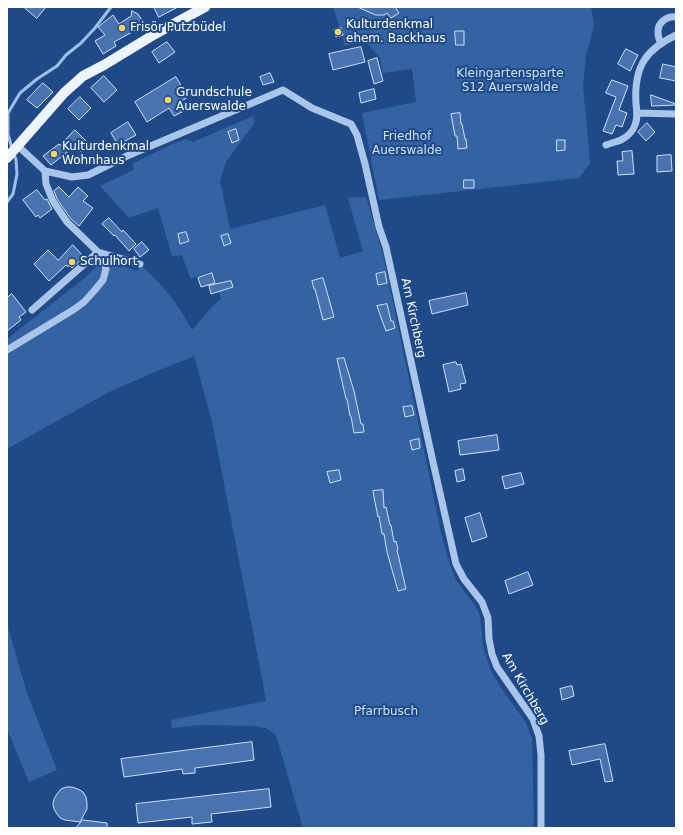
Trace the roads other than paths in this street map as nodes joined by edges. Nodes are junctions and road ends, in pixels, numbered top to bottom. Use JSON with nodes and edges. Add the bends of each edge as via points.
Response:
{"nodes":[{"id":1,"x":205,"y":7,"type":"edge"},
{"id":2,"x":676,"y":17,"type":"edge"},
{"id":3,"x":676,"y":35,"type":"edge"},
{"id":4,"x":661,"y":44,"type":"junction"},
{"id":5,"x":637,"y":113,"type":"junction"},
{"id":6,"x":676,"y":114,"type":"edge"},
{"id":7,"x":606,"y":145,"type":"dead end"},
{"id":8,"x":13,"y":151,"type":"edge"},
{"id":9,"x":45,"y":171,"type":"junction"},
{"id":10,"x":98,"y":252,"type":"junction"},
{"id":11,"x":140,"y":264,"type":"dead end"},
{"id":12,"x":32,"y":310,"type":"dead end"},
{"id":13,"x":7,"y":350,"type":"edge"},
{"id":14,"x":541,"y":828,"type":"edge"}],
"edges":[{"from":1,"to":8,"type":"main road","via":[[83,76],[64,93]]},
{"from":2,"to":4,"type":"street","via":[[671,16],[659,25],[657,31]]},
{"from":3,"to":4,"type":"street"},
{"from":4,"to":5,"type":"street","via":[[644,59],[639,70],[636,85]]},
{"from":5,"to":6,"type":"street"},
{"from":5,"to":7,"type":"street","via":[[632,131],[620,141]]},
{"from":8,"to":9,"type":"street"},
{"from":9,"to":10,"type":"street","via":[[46,184],[53,201],[67,222]]},
{"from":9,"to":14,"type":"street","name":"Am Kirchberg","via":[[72,177],[88,175],[283,90],[312,108],[351,124],[357,135],[386,247],[456,564],[482,602],[488,618],[489,639],[497,667],[533,720],[539,736]]},
{"from":10,"to":11,"type":"street"},
{"from":10,"to":12,"type":"street"},
{"from":10,"to":13,"type":"street","via":[[106,268],[104,280],[84,302]]}]}
